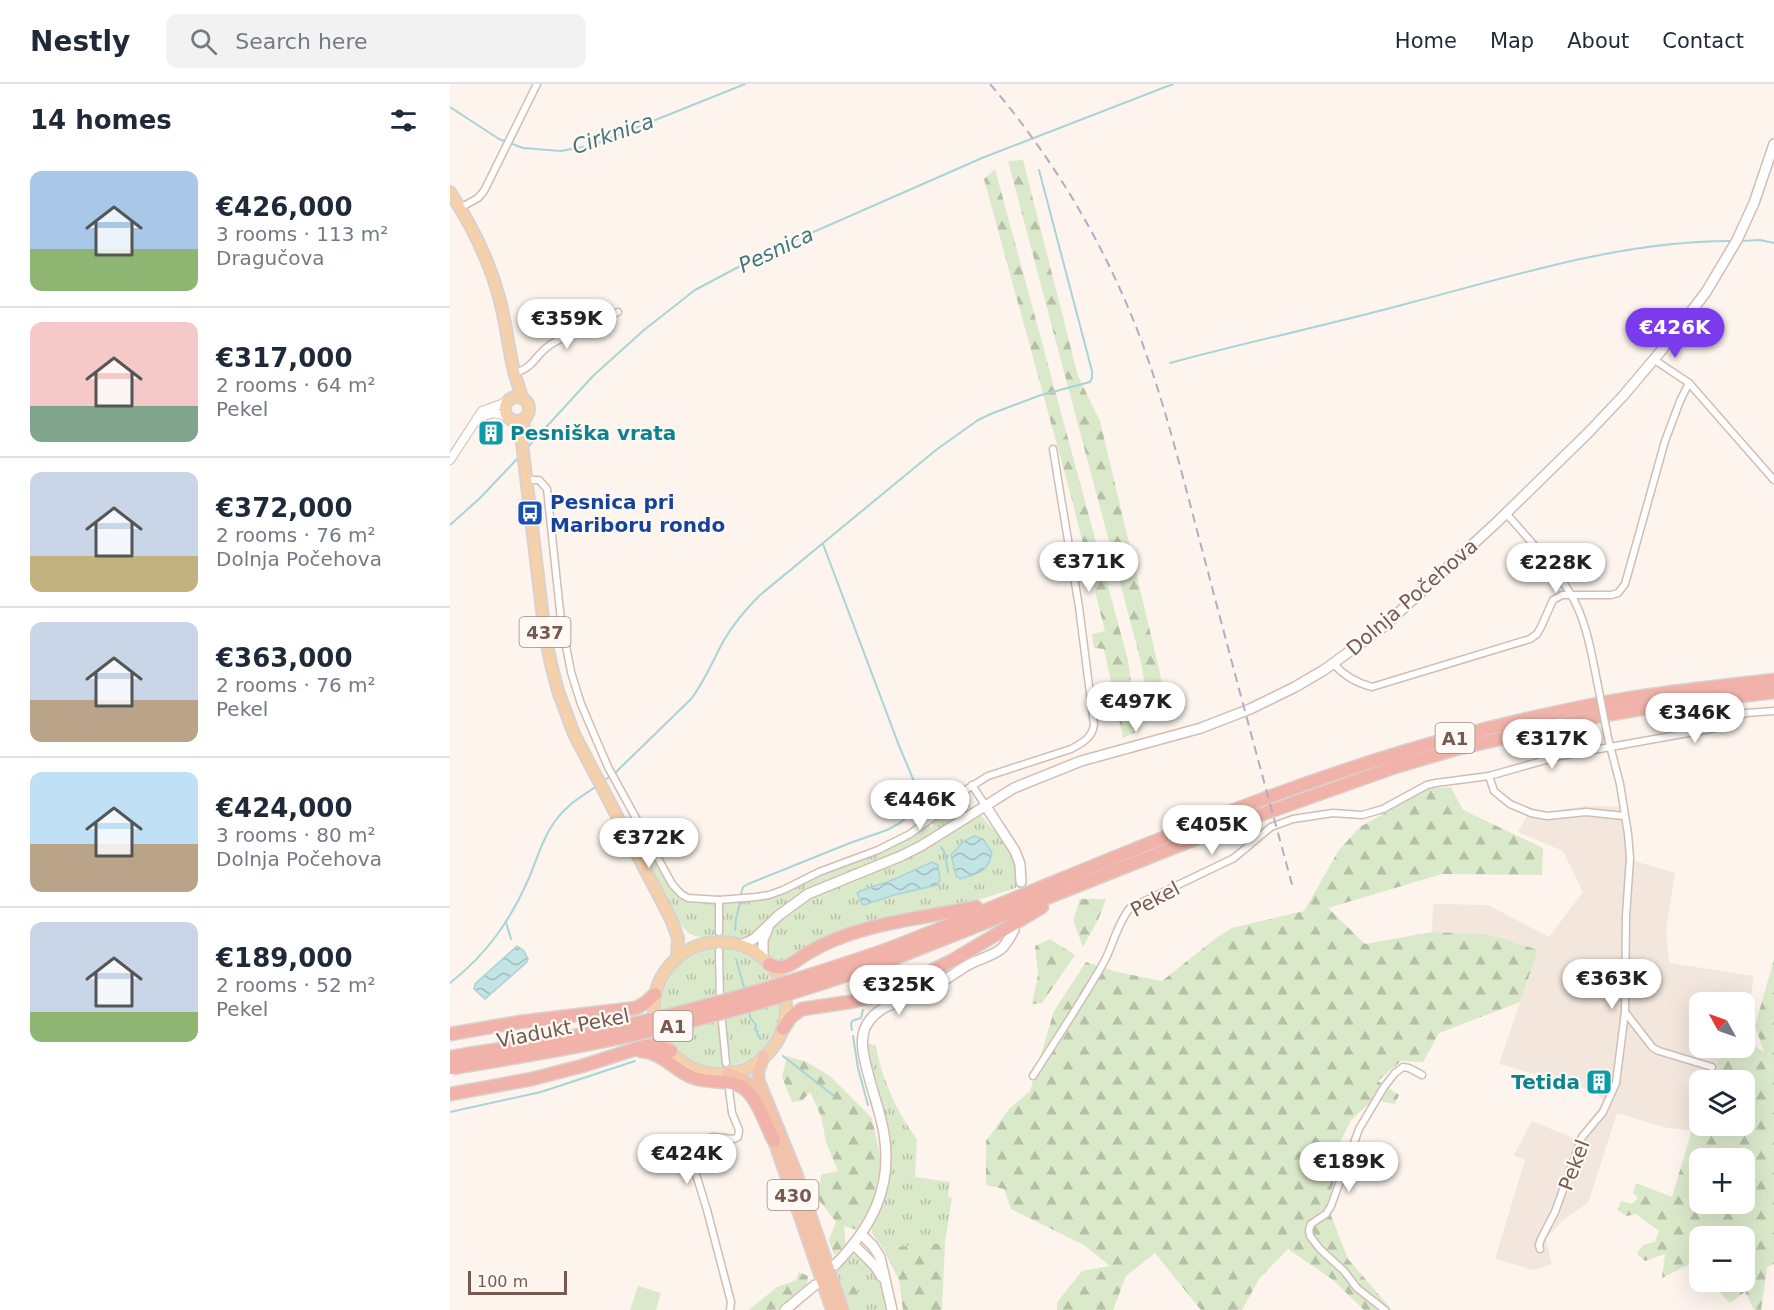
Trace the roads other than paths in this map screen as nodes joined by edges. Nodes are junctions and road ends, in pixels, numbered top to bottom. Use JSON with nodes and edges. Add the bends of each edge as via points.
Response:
{"nodes":[{"id":1,"x":537,"y":84,"type":"edge"},
{"id":2,"x":1774,"y":144,"type":"edge"},
{"id":3,"x":450,"y":192,"type":"edge"},
{"id":4,"x":460,"y":208,"type":"junction"},
{"id":5,"x":618,"y":312,"type":"dead end"},
{"id":6,"x":1653,"y":359,"type":"junction"},
{"id":7,"x":514,"y":373,"type":"junction"},
{"id":8,"x":1689,"y":383,"type":"junction"},
{"id":9,"x":522,"y":398,"type":"junction"},
{"id":10,"x":508,"y":401,"type":"junction"},
{"id":11,"x":514,"y":418,"type":"junction"},
{"id":12,"x":476,"y":419,"type":"junction"},
{"id":13,"x":1053,"y":449,"type":"dead end"},
{"id":14,"x":450,"y":460,"type":"edge"},
{"id":15,"x":527,"y":476,"type":"junction"},
{"id":16,"x":1774,"y":480,"type":"edge"},
{"id":17,"x":1506,"y":513,"type":"junction"},
{"id":18,"x":1571,"y":595,"type":"junction"},
{"id":19,"x":1334,"y":664,"type":"junction"},
{"id":20,"x":1774,"y":680,"type":"edge"},
{"id":21,"x":1774,"y":692,"type":"edge"},
{"id":22,"x":1774,"y":711,"type":"edge"},
{"id":23,"x":1611,"y":747,"type":"junction"},
{"id":24,"x":1489,"y":776,"type":"junction"},
{"id":25,"x":972,"y":785,"type":"junction"},
{"id":26,"x":986,"y":805,"type":"junction"},
{"id":27,"x":631,"y":810,"type":"junction"},
{"id":28,"x":1624,"y":816,"type":"junction"},
{"id":29,"x":618,"y":818,"type":"junction"},
{"id":30,"x":1082,"y":885,"type":"junction"},
{"id":31,"x":1023,"y":888,"type":"junction"},
{"id":32,"x":719,"y":900,"type":"junction"},
{"id":33,"x":671,"y":919,"type":"junction"},
{"id":34,"x":770,"y":923,"type":"junction"},
{"id":35,"x":1014,"y":930,"type":"dead end"},
{"id":36,"x":719,"y":932,"type":"tunnel mouth"},
{"id":37,"x":701,"y":945,"type":"junction"},
{"id":38,"x":741,"y":945,"type":"junction"},
{"id":39,"x":719,"y":951,"type":"tunnel mouth"},
{"id":40,"x":885,"y":956,"type":"junction"},
{"id":41,"x":677,"y":957,"type":"junction"},
{"id":42,"x":766,"y":961,"type":"junction"},
{"id":43,"x":655,"y":994,"type":"junction"},
{"id":44,"x":1624,"y":1012,"type":"junction"},
{"id":45,"x":783,"y":1029,"type":"junction"},
{"id":46,"x":450,"y":1034,"type":"edge"},
{"id":47,"x":671,"y":1051,"type":"junction"},
{"id":48,"x":619,"y":1055,"type":"junction"},
{"id":49,"x":764,"y":1056,"type":"junction"},
{"id":50,"x":451,"y":1063,"type":"edge"},
{"id":51,"x":1712,"y":1066,"type":"dead end"},
{"id":52,"x":727,"y":1068,"type":"junction"},
{"id":53,"x":1422,"y":1075,"type":"dead end"},
{"id":54,"x":1033,"y":1076,"type":"dead end"},
{"id":55,"x":729,"y":1089,"type":"dead end"},
{"id":56,"x":450,"y":1094,"type":"edge"},
{"id":57,"x":774,"y":1141,"type":"junction"},
{"id":58,"x":862,"y":1235,"type":"junction"},
{"id":59,"x":854,"y":1245,"type":"junction"},
{"id":60,"x":1540,"y":1250,"type":"dead end"},
{"id":61,"x":835,"y":1265,"type":"dead end"},
{"id":62,"x":886,"y":1283,"type":"junction"},
{"id":63,"x":815,"y":1285,"type":"dead end"},
{"id":64,"x":730,"y":1310,"type":"edge"},
{"id":65,"x":785,"y":1310,"type":"edge"},
{"id":66,"x":832,"y":1310,"type":"edge"},
{"id":67,"x":843,"y":1310,"type":"edge"},
{"id":68,"x":892,"y":1310,"type":"edge"},
{"id":69,"x":1385,"y":1310,"type":"edge"}],
"edges":[{"from":1,"to":4,"type":"street","via":[[481,195]]},
{"from":2,"to":6,"type":"main road","name":"Dolnja Počehova","via":[[1754,203],[1719,272]]},
{"from":3,"to":4,"type":"main road","number":"437"},
{"from":4,"to":7,"type":"main road","number":"437","via":[[482,250],[499,296]]},
{"from":5,"to":7,"type":"street","via":[[550,345],[526,369]]},
{"from":6,"to":8,"type":"street"},
{"from":6,"to":17,"type":"main road","name":"Dolnja Počehova","via":[[1600,420]]},
{"from":7,"to":9,"type":"main road","number":"437"},
{"from":7,"to":10,"type":"main road","number":"437"},
{"from":8,"to":16,"type":"street"},
{"from":8,"to":18,"type":"street","via":[[1665,441],[1625,584],[1611,595]]},
{"from":9,"to":10,"type":"main road"},
{"from":9,"to":11,"type":"main road","number":"437","via":[[527,402],[528,414]]},
{"from":10,"to":11,"type":"main road","number":"437","via":[[505,407]]},
{"from":10,"to":12,"type":"street","via":[[488,407]]},
{"from":11,"to":12,"type":"street","via":[[494,413]]},
{"from":11,"to":15,"type":"main road","number":"437"},
{"from":12,"to":14,"type":"street"},
{"from":13,"to":25,"type":"street","via":[[1079,607],[1092,734],[1071,749]]},
{"from":15,"to":27,"type":"street","via":[[539,480],[547,489],[561,620],[571,672],[608,767]]},
{"from":15,"to":29,"type":"main road","number":"437","via":[[551,664],[570,723]]},
{"from":17,"to":18,"type":"street","name":"Pekel"},
{"from":17,"to":19,"type":"main road","name":"Dolnja Počehova","via":[[1383,627]]},
{"from":18,"to":19,"type":"street","via":[[1554,600],[1542,627],[1530,639],[1372,687],[1349,678]]},
{"from":18,"to":23,"type":"street","name":"Pekel","bridge":true,"via":[[1589,638]]},
{"from":19,"to":26,"type":"main road","name":"Dolnja Počehova","via":[[1240,713],[1081,761],[1014,788]]},
{"from":20,"to":31,"type":"highway","number":"A1","via":[[1593,704],[1456,737],[1285,792]]},
{"from":21,"to":30,"type":"highway","number":"A1","via":[[1594,717],[1456,749],[1291,803]]},
{"from":22,"to":23,"type":"street","name":"Pekel","via":[[1746,713],[1716,728]]},
{"from":23,"to":24,"type":"street","name":"Pekel","via":[[1560,756]]},
{"from":23,"to":28,"type":"street","name":"Pekel"},
{"from":24,"to":28,"type":"street","via":[[1494,791],[1509,804],[1531,813]]},
{"from":24,"to":54,"type":"street","name":"Pekel","via":[[1427,785],[1383,809],[1362,815],[1332,813],[1271,827],[1234,858],[1130,909],[1091,984]]},
{"from":25,"to":26,"type":"street"},
{"from":25,"to":32,"type":"street","via":[[927,823],[878,850],[769,896]]},
{"from":26,"to":31,"type":"main road","via":[[1015,851]]},
{"from":26,"to":34,"type":"main road","name":"Dolnja Počehova","via":[[911,851],[808,894]]},
{"from":27,"to":29,"type":"street"},
{"from":27,"to":32,"type":"street","via":[[675,889],[688,898]]},
{"from":28,"to":44,"type":"street","name":"Pekel","via":[[1630,858]]},
{"from":29,"to":33,"type":"main road","number":"437"},
{"from":30,"to":40,"type":"highway","number":"A1"},
{"from":30,"to":45,"type":"highway","via":[[1070,896],[1040,908],[915,979],[875,996],[802,1009]]},
{"from":31,"to":40,"type":"highway","number":"A1"},
{"from":31,"to":42,"type":"highway","via":[[979,906],[856,932],[782,968]]},
{"from":32,"to":36,"type":"street"},
{"from":33,"to":37,"type":"main road","via":[[690,940]]},
{"from":33,"to":41,"type":"main road","number":"437","via":[[678,938]]},
{"from":34,"to":38,"type":"main road","name":"Dolnja Počehova","via":[[754,939]]},
{"from":34,"to":42,"type":"main road","via":[[763,940]]},
{"from":35,"to":58,"type":"main road","via":[[1000,950],[928,990],[877,1011],[864,1029],[865,1060],[881,1118],[886,1155],[881,1195]]},
{"from":37,"to":38,"type":"main road","number":"430"},
{"from":37,"to":41,"type":"main road","number":"430"},
{"from":38,"to":42,"type":"main road","number":"430"},
{"from":39,"to":52,"type":"street"},
{"from":40,"to":50,"type":"highway","name":"Viadukt Pekel","number":"A1","bridge":true,"via":[[799,991],[636,1035],[548,1053]]},
{"from":41,"to":43,"type":"main road","number":"430"},
{"from":42,"to":45,"type":"main road","via":[[781,981],[786,1015]]},
{"from":43,"to":46,"type":"highway","via":[[636,1008]]},
{"from":43,"to":47,"type":"main road","number":"430","via":[[658,1031]]},
{"from":44,"to":51,"type":"street","via":[[1653,1048]]},
{"from":44,"to":60,"type":"street","name":"Pekel","via":[[1616,1083],[1603,1112],[1582,1137]]},
{"from":45,"to":49,"type":"main road","number":"430"},
{"from":47,"to":48,"type":"highway","via":[[651,1045]]},
{"from":47,"to":52,"type":"main road","number":"430","via":[[700,1071],[714,1074]]},
{"from":48,"to":56,"type":"highway","via":[[532,1079]]},
{"from":48,"to":57,"type":"highway","via":[[651,1052],[688,1076],[743,1087]]},
{"from":49,"to":52,"type":"main road","number":"430","via":[[747,1068]]},
{"from":49,"to":67,"type":"highway","number":"430","via":[[759,1081]]},
{"from":52,"to":57,"type":"highway","number":"430","via":[[752,1086]]},
{"from":53,"to":69,"type":"street","via":[[1403,1066],[1384,1087],[1359,1129],[1331,1206],[1309,1230],[1320,1249],[1357,1288]]},
{"from":55,"to":64,"type":"street","via":[[738,1137],[705,1139],[696,1146],[692,1158]]},
{"from":57,"to":66,"type":"highway","number":"430"},
{"from":58,"to":59,"type":"main road"},
{"from":58,"to":62,"type":"main road","via":[[880,1257]]},
{"from":59,"to":61,"type":"main road"},
{"from":59,"to":62,"type":"main road"},
{"from":62,"to":68,"type":"main road"},
{"from":63,"to":65,"type":"main road"}]}
